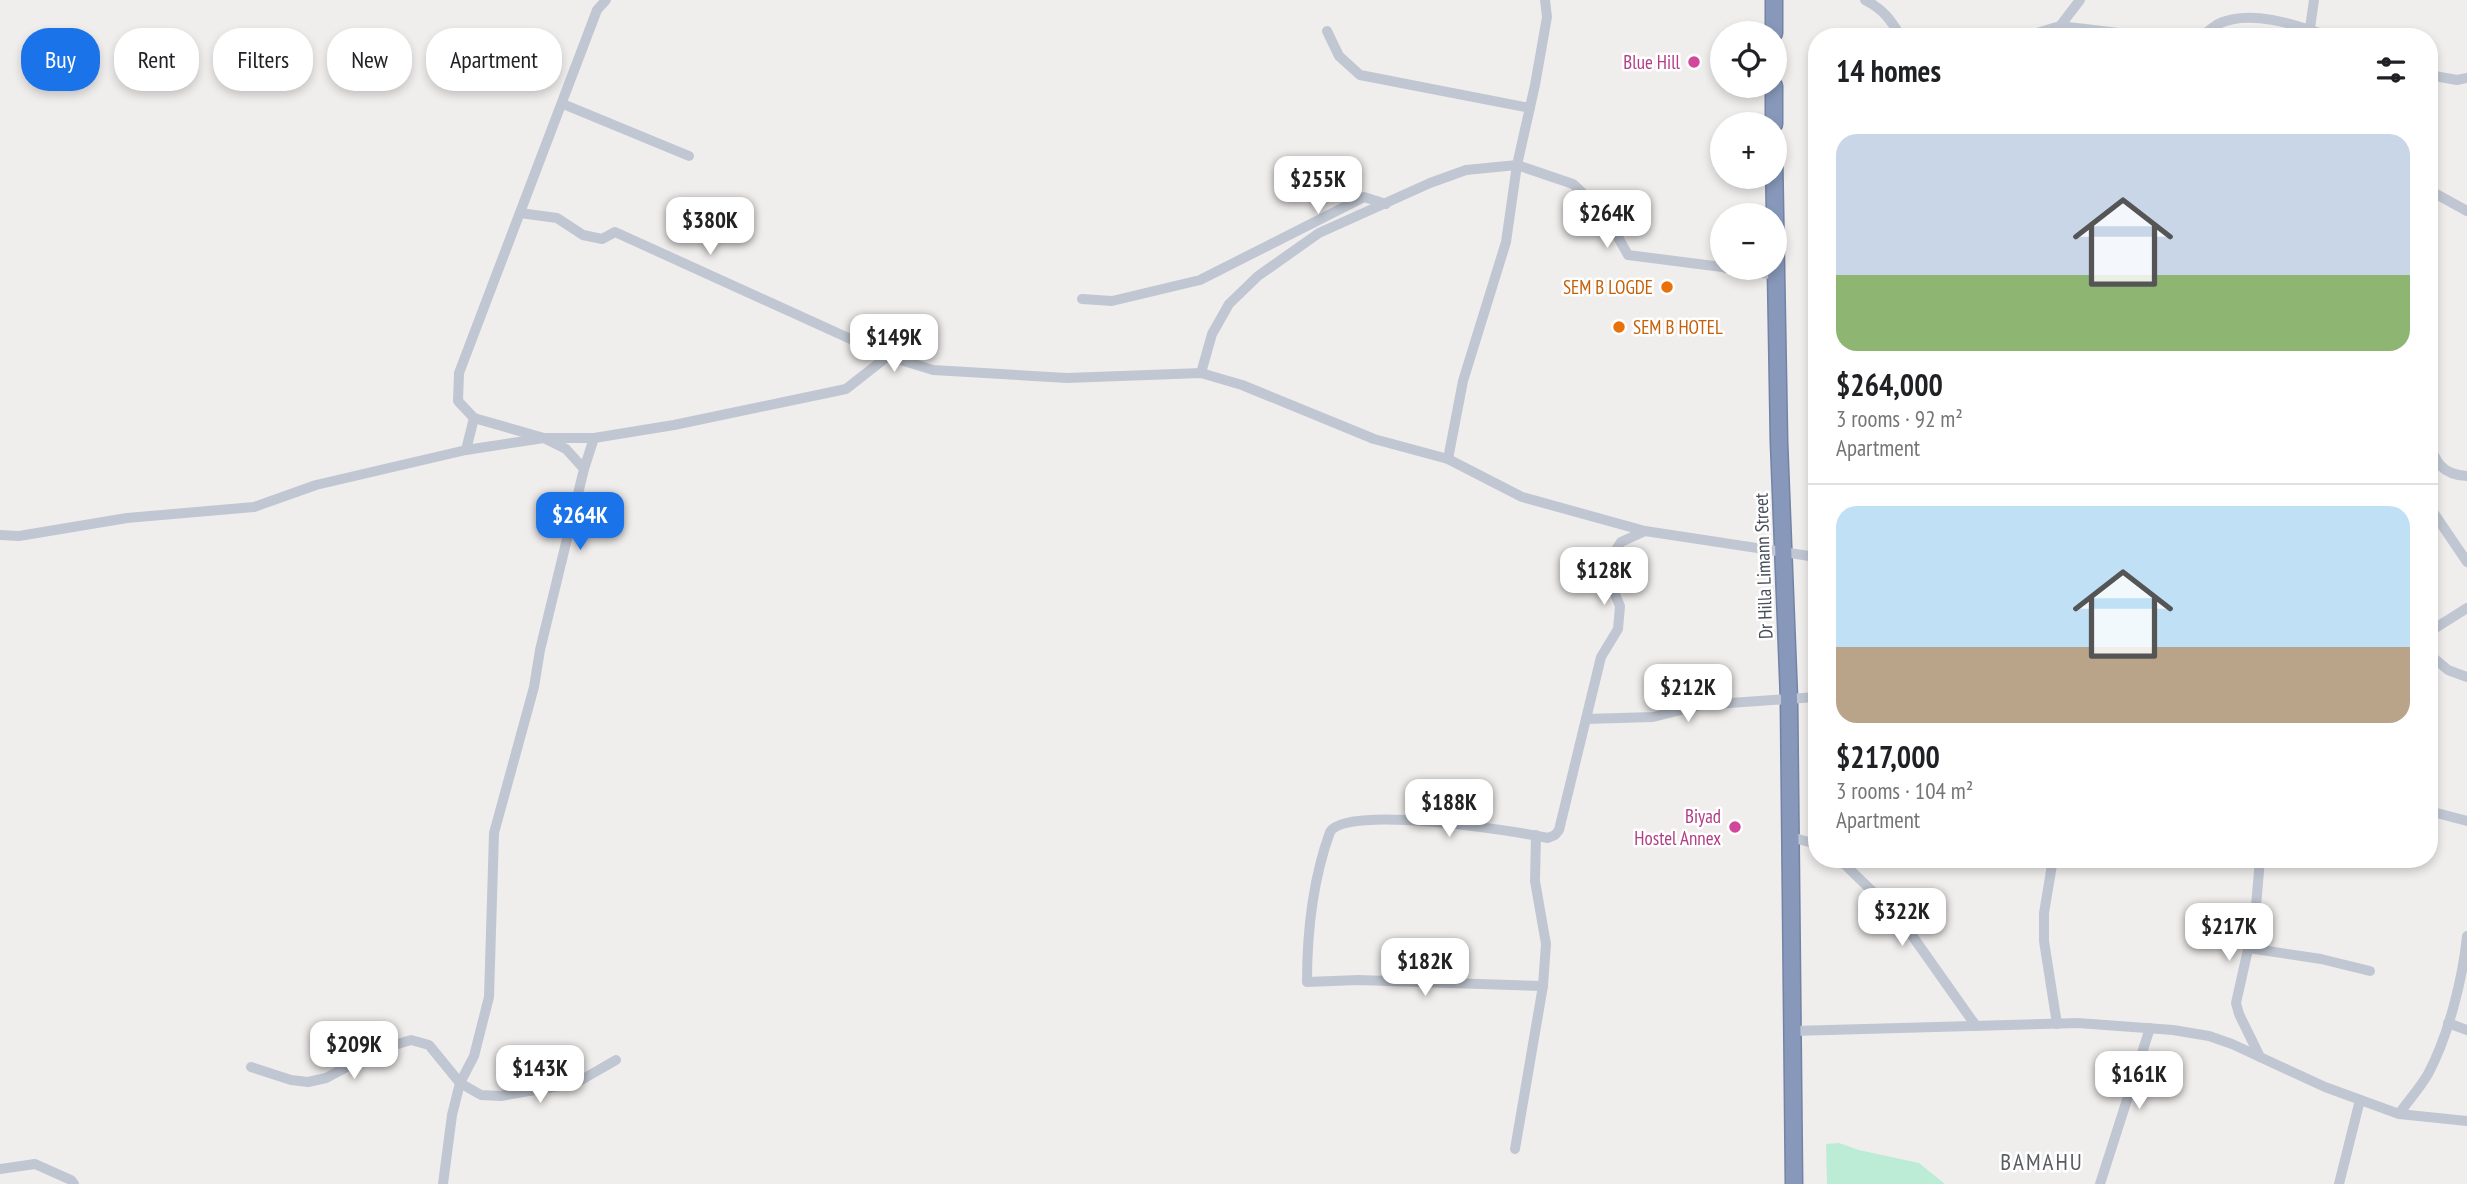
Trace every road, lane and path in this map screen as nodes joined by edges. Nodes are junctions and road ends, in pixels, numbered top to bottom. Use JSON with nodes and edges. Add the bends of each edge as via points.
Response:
{"nodes":[{"id":1,"x":606,"y":0,"type":"edge"},
{"id":2,"x":1545,"y":0,"type":"edge"},
{"id":3,"x":1774,"y":0,"type":"edge"},
{"id":4,"x":1865,"y":0,"type":"edge"},
{"id":5,"x":2080,"y":0,"type":"edge"},
{"id":6,"x":2314,"y":0,"type":"edge"},
{"id":7,"x":1878,"y":3,"type":"edge"},
{"id":8,"x":1774,"y":21,"type":"edge"},
{"id":9,"x":2060,"y":26,"type":"junction"},
{"id":10,"x":1896,"y":28,"type":"edge"},
{"id":11,"x":2053,"y":28,"type":"edge"},
{"id":12,"x":2077,"y":28,"type":"edge"},
{"id":13,"x":2214,"y":28,"type":"edge"},
{"id":14,"x":2293,"y":28,"type":"edge"},
{"id":15,"x":2310,"y":28,"type":"edge"},
{"id":16,"x":1327,"y":32,"type":"dead end"},
{"id":17,"x":2438,"y":77,"type":"edge"},
{"id":18,"x":2467,"y":78,"type":"edge"},
{"id":19,"x":562,"y":104,"type":"junction"},
{"id":20,"x":1530,"y":108,"type":"junction"},
{"id":21,"x":689,"y":156,"type":"dead end"},
{"id":22,"x":1517,"y":165,"type":"junction"},
{"id":23,"x":2438,"y":195,"type":"edge"},
{"id":24,"x":1386,"y":204,"type":"junction"},
{"id":25,"x":2467,"y":211,"type":"edge"},
{"id":26,"x":520,"y":214,"type":"junction"},
{"id":27,"x":1710,"y":266,"type":"edge"},
{"id":28,"x":1777,"y":280,"type":"edge"},
{"id":29,"x":1082,"y":299,"type":"dead end"},
{"id":30,"x":888,"y":356,"type":"junction"},
{"id":31,"x":1201,"y":373,"type":"junction"},
{"id":32,"x":474,"y":418,"type":"junction"},
{"id":33,"x":544,"y":438,"type":"junction"},
{"id":34,"x":594,"y":438,"type":"junction"},
{"id":35,"x":466,"y":450,"type":"junction"},
{"id":36,"x":1448,"y":460,"type":"junction"},
{"id":37,"x":2438,"y":465,"type":"edge"},
{"id":38,"x":584,"y":469,"type":"junction"},
{"id":39,"x":2467,"y":476,"type":"edge"},
{"id":40,"x":2438,"y":519,"type":"edge"},
{"id":41,"x":1645,"y":531,"type":"junction"},
{"id":42,"x":1,"y":537,"type":"edge"},
{"id":43,"x":1784,"y":551,"type":"junction"},
{"id":44,"x":1808,"y":556,"type":"edge"},
{"id":45,"x":2467,"y":562,"type":"edge"},
{"id":46,"x":2467,"y":608,"type":"edge"},
{"id":47,"x":2438,"y":626,"type":"edge"},
{"id":48,"x":2438,"y":662,"type":"edge"},
{"id":49,"x":2467,"y":677,"type":"edge"},
{"id":50,"x":1808,"y":698,"type":"edge"},
{"id":51,"x":1789,"y":699,"type":"junction"},
{"id":52,"x":1586,"y":719,"type":"junction"},
{"id":53,"x":2438,"y":813,"type":"edge"},
{"id":54,"x":2467,"y":821,"type":"edge"},
{"id":55,"x":1536,"y":835,"type":"junction"},
{"id":56,"x":1791,"y":837,"type":"junction"},
{"id":57,"x":1808,"y":842,"type":"edge"},
{"id":58,"x":1848,"y":868,"type":"edge"},
{"id":59,"x":2052,"y":868,"type":"edge"},
{"id":60,"x":2259,"y":868,"type":"edge"},
{"id":61,"x":2467,"y":936,"type":"edge"},
{"id":62,"x":2248,"y":948,"type":"junction"},
{"id":63,"x":2370,"y":971,"type":"dead end"},
{"id":64,"x":1543,"y":986,"type":"junction"},
{"id":65,"x":2448,"y":1023,"type":"junction"},
{"id":66,"x":2057,"y":1024,"type":"junction"},
{"id":67,"x":1976,"y":1026,"type":"junction"},
{"id":68,"x":2150,"y":1028,"type":"junction"},
{"id":69,"x":2467,"y":1030,"type":"edge"},
{"id":70,"x":1793,"y":1031,"type":"junction"},
{"id":71,"x":2260,"y":1057,"type":"junction"},
{"id":72,"x":616,"y":1060,"type":"dead end"},
{"id":73,"x":251,"y":1067,"type":"dead end"},
{"id":74,"x":460,"y":1083,"type":"junction"},
{"id":75,"x":2360,"y":1100,"type":"junction"},
{"id":76,"x":2399,"y":1114,"type":"junction"},
{"id":77,"x":2467,"y":1121,"type":"edge"},
{"id":78,"x":1515,"y":1149,"type":"dead end"},
{"id":79,"x":0,"y":1169,"type":"edge"},
{"id":80,"x":74,"y":1184,"type":"edge"},
{"id":81,"x":443,"y":1184,"type":"edge"},
{"id":82,"x":1794,"y":1184,"type":"edge"},
{"id":83,"x":2100,"y":1184,"type":"edge"},
{"id":84,"x":2339,"y":1184,"type":"edge"}],
"edges":[{"from":1,"to":19,"type":"street","via":[[597,10]]},
{"from":2,"to":20,"type":"street","via":[[1547,17]]},
{"from":3,"to":8,"type":"highway"},
{"from":4,"to":7,"type":"street"},
{"from":5,"to":9,"type":"street"},
{"from":6,"to":15,"type":"street"},
{"from":7,"to":10,"type":"street"},
{"from":9,"to":11,"type":"street"},
{"from":9,"to":12,"type":"street"},
{"from":13,"to":14,"type":"street","via":[[2240,18]]},
{"from":16,"to":20,"type":"street","via":[[1339,56],[1360,75]]},
{"from":17,"to":18,"type":"street"},
{"from":19,"to":21,"type":"street"},
{"from":19,"to":26,"type":"street"},
{"from":20,"to":22,"type":"street"},
{"from":22,"to":24,"type":"street","via":[[1466,170]]},
{"from":22,"to":27,"type":"street","via":[[1573,184],[1605,214],[1628,255]]},
{"from":22,"to":36,"type":"street","via":[[1506,242],[1463,381]]},
{"from":23,"to":25,"type":"street"},
{"from":24,"to":29,"type":"street","via":[[1364,197],[1200,280],[1112,302]]},
{"from":24,"to":31,"type":"street","via":[[1319,233],[1258,276],[1229,304],[1212,334]]},
{"from":26,"to":30,"type":"street","via":[[557,218],[583,235],[602,239],[615,232]]},
{"from":26,"to":32,"type":"street","via":[[459,373],[458,401]]},
{"from":28,"to":43,"type":"highway","name":"Dr Hilla Limann Street"},
{"from":30,"to":31,"type":"street","via":[[933,370],[1067,379]]},
{"from":30,"to":34,"type":"street","via":[[846,389]]},
{"from":31,"to":36,"type":"street","via":[[1374,439]]},
{"from":32,"to":33,"type":"street"},
{"from":32,"to":35,"type":"street"},
{"from":33,"to":34,"type":"street"},
{"from":33,"to":35,"type":"street"},
{"from":33,"to":38,"type":"street","via":[[566,449]]},
{"from":34,"to":38,"type":"street"},
{"from":35,"to":42,"type":"street","via":[[316,485],[254,507],[127,518]]},
{"from":36,"to":41,"type":"street","via":[[1522,497]]},
{"from":37,"to":39,"type":"street"},
{"from":38,"to":74,"type":"street","via":[[534,687],[494,833],[489,997],[474,1056]]},
{"from":40,"to":45,"type":"street"},
{"from":41,"to":43,"type":"street"},
{"from":41,"to":52,"type":"street","via":[[1621,542],[1610,559],[1609,580],[1620,606],[1618,629],[1601,657]]},
{"from":43,"to":44,"type":"street"},
{"from":43,"to":51,"type":"highway","name":"Dr Hilla Limann Street"},
{"from":46,"to":47,"type":"street"},
{"from":48,"to":49,"type":"street"},
{"from":50,"to":51,"type":"street"},
{"from":51,"to":52,"type":"street","via":[[1701,705],[1653,717]]},
{"from":51,"to":56,"type":"highway","name":"Dr Hilla Limann Street"},
{"from":52,"to":55,"type":"street","via":[[1559,830],[1548,838]]},
{"from":53,"to":54,"type":"street"},
{"from":55,"to":64,"type":"street","via":[[1535,881],[1546,944]]},
{"from":55,"to":64,"type":"street","via":[[1430,821],[1341,822],[1333,827],[1318,866],[1307,982]]},
{"from":56,"to":57,"type":"street"},
{"from":56,"to":70,"type":"highway","name":"Dr Hilla Limann Street"},
{"from":58,"to":67,"type":"street","via":[[1899,917]]},
{"from":59,"to":66,"type":"street","via":[[2044,941]]},
{"from":60,"to":62,"type":"street"},
{"from":61,"to":65,"type":"street","via":[[2459,991]]},
{"from":62,"to":63,"type":"street","via":[[2321,958]]},
{"from":62,"to":71,"type":"street","via":[[2236,1003]]},
{"from":64,"to":78,"type":"street"},
{"from":65,"to":69,"type":"street"},
{"from":65,"to":76,"type":"street","via":[[2428,1073]]},
{"from":66,"to":67,"type":"street"},
{"from":66,"to":68,"type":"street"},
{"from":67,"to":70,"type":"street"},
{"from":68,"to":71,"type":"street","via":[[2209,1036]]},
{"from":68,"to":83,"type":"street"},
{"from":70,"to":82,"type":"highway","name":"Dr Hilla Limann Street"},
{"from":71,"to":75,"type":"street"},
{"from":72,"to":74,"type":"street","via":[[576,1083],[501,1097],[481,1095]]},
{"from":73,"to":74,"type":"street","via":[[308,1082],[411,1040],[429,1045]]},
{"from":74,"to":81,"type":"street"},
{"from":75,"to":76,"type":"street"},
{"from":75,"to":84,"type":"street"},
{"from":76,"to":77,"type":"street"},
{"from":79,"to":80,"type":"street","via":[[35,1164]]}]}
